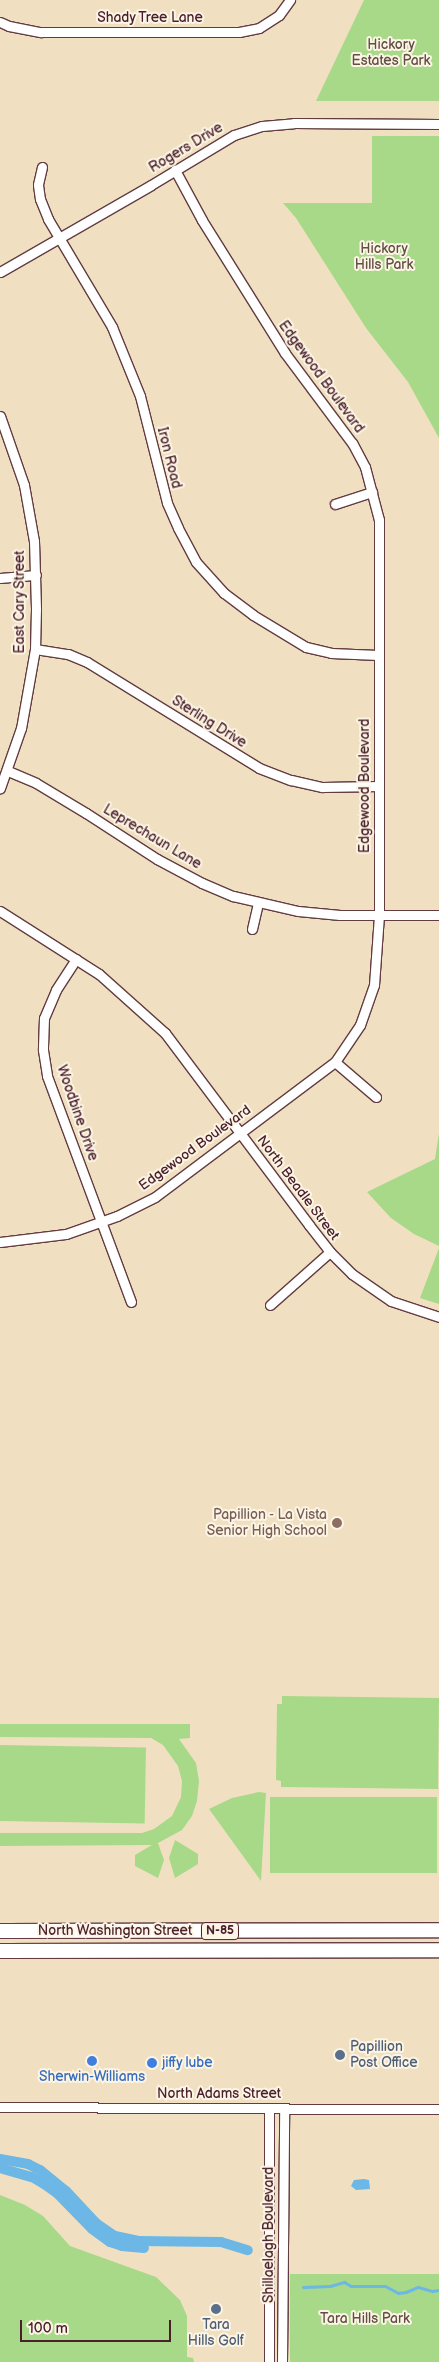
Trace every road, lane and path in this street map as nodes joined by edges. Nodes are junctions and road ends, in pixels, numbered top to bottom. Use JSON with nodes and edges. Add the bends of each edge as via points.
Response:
{"nodes":[{"id":1,"x":290,"y":0,"type":"edge"},
{"id":2,"x":0,"y":22,"type":"edge"},
{"id":3,"x":439,"y":124,"type":"edge"},
{"id":4,"x":42,"y":166,"type":"dead end"},
{"id":5,"x":174,"y":170,"type":"junction"},
{"id":6,"x":58,"y":239,"type":"junction"},
{"id":7,"x":0,"y":272,"type":"edge"},
{"id":8,"x":0,"y":416,"type":"edge"},
{"id":9,"x":4,"y":434,"type":"edge"},
{"id":10,"x":372,"y":492,"type":"junction"},
{"id":11,"x":335,"y":504,"type":"dead end"},
{"id":12,"x":36,"y":575,"type":"junction"},
{"id":13,"x":0,"y":578,"type":"edge"},
{"id":14,"x":35,"y":649,"type":"junction"},
{"id":15,"x":378,"y":655,"type":"junction"},
{"id":16,"x":8,"y":771,"type":"junction"},
{"id":17,"x":379,"y":786,"type":"junction"},
{"id":18,"x":0,"y":788,"type":"edge"},
{"id":19,"x":258,"y":904,"type":"junction"},
{"id":20,"x":0,"y":911,"type":"edge"},
{"id":21,"x":379,"y":915,"type":"junction"},
{"id":22,"x":439,"y":915,"type":"edge"},
{"id":23,"x":252,"y":929,"type":"dead end"},
{"id":24,"x":76,"y":959,"type":"junction"},
{"id":25,"x":335,"y":1062,"type":"junction"},
{"id":26,"x":376,"y":1097,"type":"dead end"},
{"id":27,"x":238,"y":1133,"type":"junction"},
{"id":28,"x":102,"y":1222,"type":"junction"},
{"id":29,"x":0,"y":1242,"type":"edge"},
{"id":30,"x":330,"y":1252,"type":"junction"},
{"id":31,"x":131,"y":1302,"type":"dead end"},
{"id":32,"x":270,"y":1305,"type":"dead end"},
{"id":33,"x":439,"y":1317,"type":"edge"},
{"id":34,"x":439,"y":1930,"type":"edge"},
{"id":35,"x":0,"y":1931,"type":"edge"},
{"id":36,"x":439,"y":1950,"type":"edge"},
{"id":37,"x":0,"y":1951,"type":"edge"},
{"id":38,"x":0,"y":2107,"type":"edge"},
{"id":39,"x":269,"y":2108,"type":"junction"},
{"id":40,"x":284,"y":2108,"type":"junction"},
{"id":41,"x":439,"y":2109,"type":"edge"},
{"id":42,"x":269,"y":2362,"type":"edge"},
{"id":43,"x":282,"y":2362,"type":"edge"}],
"edges":[{"from":1,"to":2,"type":"street","name":"Shady Tree Lane","via":[[279,15],[259,28],[239,32],[41,32]]},
{"from":3,"to":5,"type":"street","name":"Rogers Drive","via":[[294,123],[262,126],[234,135]]},
{"from":4,"to":6,"type":"street","name":"Iron Road","via":[[38,185],[40,199]]},
{"from":5,"to":6,"type":"street","name":"Rogers Drive"},
{"from":5,"to":10,"type":"street","name":"Edgewood Boulevard","via":[[285,353],[352,443],[365,467]]},
{"from":6,"to":7,"type":"street","name":"Rogers Drive"},
{"from":6,"to":15,"type":"street","name":"Iron Road","via":[[112,327],[140,396],[167,503],[196,562],[224,593],[306,647],[331,653]]},
{"from":8,"to":9,"type":"street","name":"East Cary Street"},
{"from":9,"to":12,"type":"street","name":"East Cary Street","via":[[24,485],[34,541]]},
{"from":10,"to":11,"type":"street"},
{"from":10,"to":15,"type":"street","name":"Edgewood Boulevard","via":[[379,520]]},
{"from":12,"to":13,"type":"street"},
{"from":12,"to":14,"type":"street","name":"East Cary Street"},
{"from":14,"to":16,"type":"street","name":"East Cary Street","via":[[21,728]]},
{"from":14,"to":17,"type":"street","name":"Sterling Drive","via":[[68,654],[87,662],[259,768],[322,787]]},
{"from":15,"to":17,"type":"street","name":"Edgewood Boulevard"},
{"from":16,"to":18,"type":"street","name":"East Cary Street"},
{"from":16,"to":19,"type":"street","name":"Leprechaun Lane","via":[[86,812],[157,859],[202,883]]},
{"from":17,"to":21,"type":"street","name":"Edgewood Boulevard"},
{"from":19,"to":21,"type":"street","name":"Leprechaun Lane","via":[[298,912]]},
{"from":19,"to":23,"type":"street"},
{"from":20,"to":24,"type":"street","name":"North Beadle Street"},
{"from":21,"to":22,"type":"street","name":"Leprechaun Lane"},
{"from":21,"to":25,"type":"street","name":"Edgewood Boulevard","via":[[372,992],[360,1024]]},
{"from":24,"to":27,"type":"street","name":"North Beadle Street","via":[[99,974],[165,1033]]},
{"from":24,"to":28,"type":"street","name":"Woodbine Drive","via":[[56,990],[44,1018],[43,1050],[47,1076]]},
{"from":25,"to":26,"type":"street"},
{"from":25,"to":27,"type":"street","name":"Edgewood Boulevard"},
{"from":27,"to":28,"type":"street","name":"Edgewood Boulevard","via":[[155,1197]]},
{"from":27,"to":30,"type":"street","name":"North Beadle Street"},
{"from":28,"to":29,"type":"street","name":"Edgewood Boulevard","via":[[66,1234]]},
{"from":28,"to":31,"type":"street","name":"Woodbine Drive"},
{"from":30,"to":32,"type":"street"},
{"from":30,"to":33,"type":"street","name":"North Beadle Street","via":[[352,1274],[391,1301]]},
{"from":34,"to":35,"type":"main road","name":"North Washington Street","number":"N-85"},
{"from":36,"to":37,"type":"main road","name":"North Washington Street","number":"N-85"},
{"from":38,"to":39,"type":"street","name":"North Adams Street"},
{"from":39,"to":40,"type":"street","name":"North Adams Street"},
{"from":39,"to":42,"type":"street","name":"Shillaelagh Boulevard"},
{"from":40,"to":41,"type":"street","name":"North Adams Street"},
{"from":40,"to":43,"type":"street","name":"Shillaelagh Boulevard"}]}
